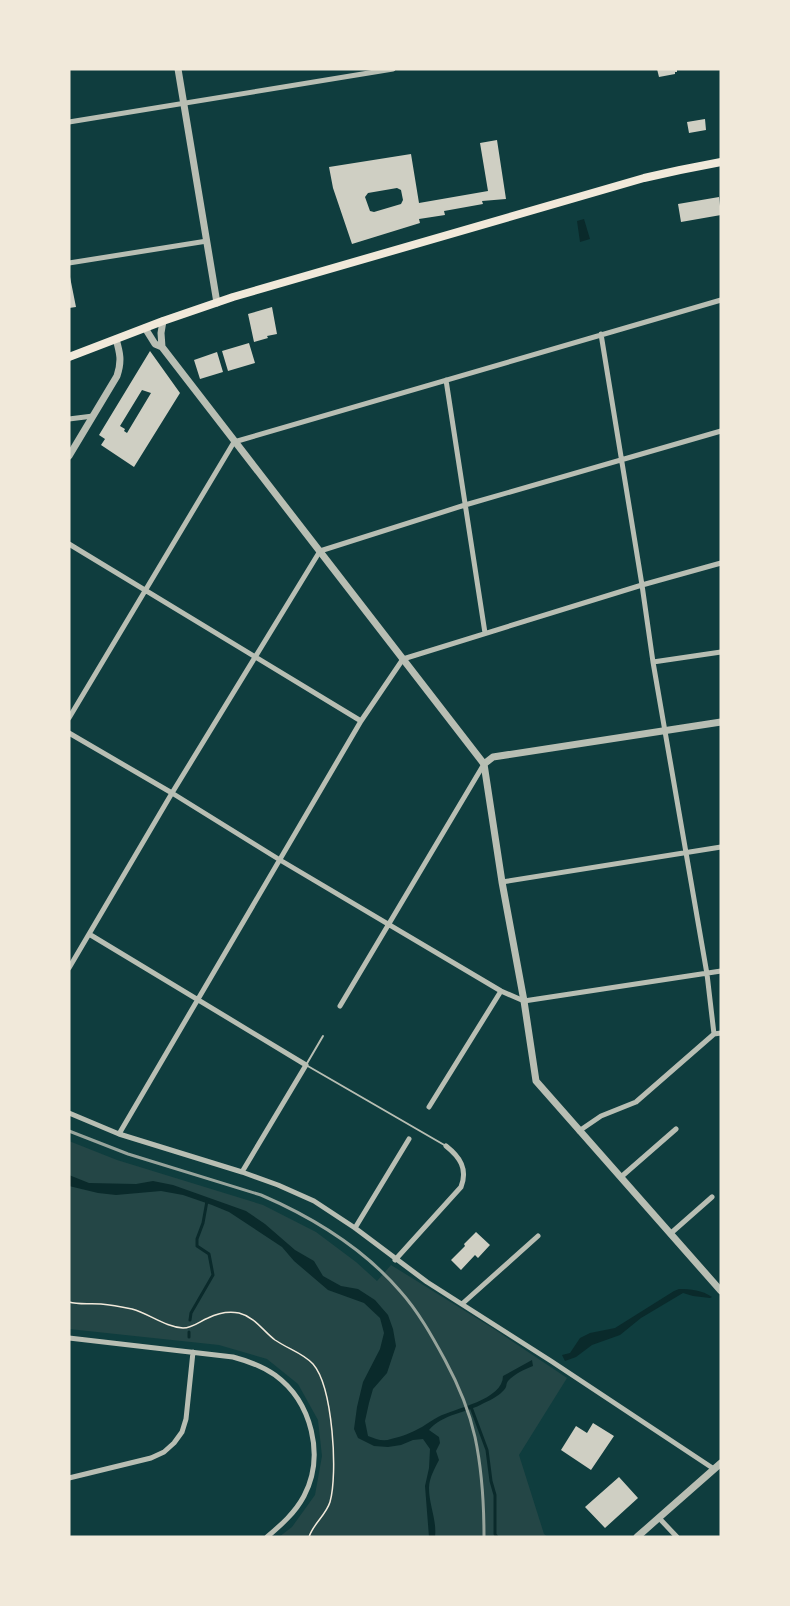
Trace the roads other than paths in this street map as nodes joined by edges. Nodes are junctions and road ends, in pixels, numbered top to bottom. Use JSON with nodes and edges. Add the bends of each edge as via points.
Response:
{"nodes":[{"id":1,"x":178,"y":69,"type":"edge"},
{"id":2,"x":393,"y":69,"type":"edge"},
{"id":3,"x":183,"y":103,"type":"junction"},
{"id":4,"x":69,"y":122,"type":"edge"},
{"id":5,"x":721,"y":162,"type":"edge"},
{"id":6,"x":207,"y":241,"type":"junction"},
{"id":7,"x":69,"y":262,"type":"edge"},
{"id":8,"x":721,"y":300,"type":"edge"},
{"id":9,"x":217,"y":303,"type":"junction"},
{"id":10,"x":163,"y":321,"type":"junction"},
{"id":11,"x":145,"y":328,"type":"junction"},
{"id":12,"x":601,"y":334,"type":"junction"},
{"id":13,"x":116,"y":339,"type":"junction"},
{"id":14,"x":162,"y":347,"type":"junction"},
{"id":15,"x":69,"y":357,"type":"edge"},
{"id":16,"x":446,"y":380,"type":"junction"},
{"id":17,"x":93,"y":416,"type":"junction"},
{"id":18,"x":69,"y":419,"type":"edge"},
{"id":19,"x":721,"y":431,"type":"edge"},
{"id":20,"x":234,"y":442,"type":"junction"},
{"id":21,"x":69,"y":456,"type":"edge"},
{"id":22,"x":622,"y":459,"type":"junction"},
{"id":23,"x":465,"y":506,"type":"junction"},
{"id":24,"x":69,"y":544,"type":"edge"},
{"id":25,"x":320,"y":551,"type":"junction"},
{"id":26,"x":721,"y":563,"type":"edge"},
{"id":27,"x":642,"y":585,"type":"junction"},
{"id":28,"x":146,"y":590,"type":"junction"},
{"id":29,"x":485,"y":633,"type":"junction"},
{"id":30,"x":721,"y":652,"type":"edge"},
{"id":31,"x":255,"y":656,"type":"junction"},
{"id":32,"x":403,"y":659,"type":"junction"},
{"id":33,"x":653,"y":662,"type":"junction"},
{"id":34,"x":69,"y":718,"type":"edge"},
{"id":35,"x":361,"y":721,"type":"junction"},
{"id":36,"x":721,"y":722,"type":"edge"},
{"id":37,"x":665,"y":730,"type":"junction"},
{"id":38,"x":69,"y":733,"type":"edge"},
{"id":39,"x":483,"y":764,"type":"junction"},
{"id":40,"x":172,"y":793,"type":"junction"},
{"id":41,"x":721,"y":848,"type":"edge"},
{"id":42,"x":685,"y":853,"type":"junction"},
{"id":43,"x":280,"y":860,"type":"junction"},
{"id":44,"x":502,"y":882,"type":"junction"},
{"id":45,"x":389,"y":924,"type":"junction"},
{"id":46,"x":89,"y":934,"type":"junction"},
{"id":47,"x":69,"y":968,"type":"edge"},
{"id":48,"x":721,"y":971,"type":"edge"},
{"id":49,"x":707,"y":974,"type":"junction"},
{"id":50,"x":501,"y":991,"type":"junction"},
{"id":51,"x":198,"y":999,"type":"junction"},
{"id":52,"x":524,"y":1001,"type":"junction"},
{"id":53,"x":340,"y":1006,"type":"dead end"},
{"id":54,"x":718,"y":1034,"type":"edge"},
{"id":55,"x":323,"y":1036,"type":"dead end"},
{"id":56,"x":306,"y":1065,"type":"junction"},
{"id":57,"x":429,"y":1107,"type":"dead end"},
{"id":58,"x":69,"y":1113,"type":"edge"},
{"id":59,"x":676,"y":1129,"type":"dead end"},
{"id":60,"x":579,"y":1131,"type":"junction"},
{"id":61,"x":119,"y":1134,"type":"junction"},
{"id":62,"x":410,"y":1139,"type":"dead end"},
{"id":63,"x":446,"y":1146,"type":"joint"},
{"id":64,"x":242,"y":1172,"type":"junction"},
{"id":65,"x":621,"y":1177,"type":"junction"},
{"id":66,"x":712,"y":1197,"type":"dead end"},
{"id":67,"x":355,"y":1228,"type":"junction"},
{"id":68,"x":670,"y":1233,"type":"junction"},
{"id":69,"x":538,"y":1236,"type":"dead end"},
{"id":70,"x":396,"y":1260,"type":"junction"},
{"id":71,"x":721,"y":1292,"type":"edge"},
{"id":72,"x":462,"y":1304,"type":"junction"},
{"id":73,"x":69,"y":1338,"type":"edge"},
{"id":74,"x":193,"y":1352,"type":"junction"},
{"id":75,"x":721,"y":1463,"type":"edge"},
{"id":76,"x":714,"y":1469,"type":"junction"},
{"id":77,"x":69,"y":1478,"type":"edge"},
{"id":78,"x":659,"y":1518,"type":"junction"},
{"id":79,"x":267,"y":1537,"type":"edge"},
{"id":80,"x":637,"y":1537,"type":"edge"},
{"id":81,"x":677,"y":1537,"type":"edge"}],
"edges":[{"from":1,"to":3,"type":"street"},
{"from":2,"to":3,"type":"street"},
{"from":3,"to":4,"type":"street"},
{"from":3,"to":6,"type":"street"},
{"from":5,"to":9,"type":"main road","via":[[644,178]]},
{"from":6,"to":7,"type":"street"},
{"from":6,"to":9,"type":"street"},
{"from":8,"to":12,"type":"street"},
{"from":9,"to":10,"type":"main road"},
{"from":10,"to":11,"type":"main road"},
{"from":10,"to":14,"type":"street"},
{"from":11,"to":13,"type":"main road"},
{"from":11,"to":14,"type":"street","via":[[155,344]]},
{"from":12,"to":16,"type":"street"},
{"from":12,"to":22,"type":"street"},
{"from":13,"to":15,"type":"main road"},
{"from":13,"to":17,"type":"street","via":[[121,366]]},
{"from":14,"to":20,"type":"street"},
{"from":16,"to":20,"type":"street"},
{"from":16,"to":23,"type":"street"},
{"from":17,"to":18,"type":"street"},
{"from":17,"to":21,"type":"street"},
{"from":19,"to":22,"type":"street"},
{"from":20,"to":25,"type":"street"},
{"from":20,"to":28,"type":"street"},
{"from":22,"to":23,"type":"street"},
{"from":22,"to":27,"type":"street"},
{"from":23,"to":25,"type":"street"},
{"from":23,"to":29,"type":"street"},
{"from":24,"to":28,"type":"street"},
{"from":25,"to":31,"type":"street"},
{"from":25,"to":32,"type":"street"},
{"from":26,"to":27,"type":"street"},
{"from":27,"to":29,"type":"street"},
{"from":27,"to":33,"type":"street"},
{"from":28,"to":31,"type":"street"},
{"from":28,"to":34,"type":"street"},
{"from":29,"to":32,"type":"street"},
{"from":30,"to":33,"type":"street"},
{"from":31,"to":35,"type":"street"},
{"from":31,"to":40,"type":"street"},
{"from":32,"to":35,"type":"street"},
{"from":32,"to":39,"type":"street"},
{"from":33,"to":37,"type":"street"},
{"from":35,"to":43,"type":"street"},
{"from":36,"to":37,"type":"street"},
{"from":37,"to":39,"type":"street","via":[[493,757]]},
{"from":37,"to":42,"type":"street"},
{"from":38,"to":40,"type":"street"},
{"from":39,"to":44,"type":"street"},
{"from":39,"to":45,"type":"street"},
{"from":40,"to":43,"type":"street"},
{"from":40,"to":46,"type":"street"},
{"from":41,"to":42,"type":"street"},
{"from":42,"to":44,"type":"street"},
{"from":42,"to":49,"type":"street"},
{"from":43,"to":45,"type":"street"},
{"from":43,"to":51,"type":"street"},
{"from":44,"to":52,"type":"street"},
{"from":45,"to":50,"type":"street"},
{"from":45,"to":53,"type":"street"},
{"from":46,"to":47,"type":"street"},
{"from":46,"to":51,"type":"street"},
{"from":48,"to":49,"type":"street"},
{"from":49,"to":52,"type":"street"},
{"from":49,"to":54,"type":"street"},
{"from":50,"to":52,"type":"street"},
{"from":50,"to":57,"type":"street"},
{"from":51,"to":56,"type":"street"},
{"from":51,"to":61,"type":"street"},
{"from":52,"to":60,"type":"street","via":[[536,1081]]},
{"from":54,"to":60,"type":"street","via":[[636,1102],[601,1116]]},
{"from":55,"to":56,"type":"lane"},
{"from":56,"to":63,"type":"lane"},
{"from":56,"to":64,"type":"street"},
{"from":58,"to":61,"type":"street"},
{"from":59,"to":65,"type":"street"},
{"from":60,"to":65,"type":"street"},
{"from":61,"to":64,"type":"street"},
{"from":62,"to":67,"type":"street"},
{"from":63,"to":70,"type":"street","via":[[464,1170],[461,1187]]},
{"from":64,"to":67,"type":"street","via":[[315,1201]]},
{"from":65,"to":68,"type":"street"},
{"from":66,"to":68,"type":"street"},
{"from":67,"to":70,"type":"street"},
{"from":68,"to":71,"type":"street"},
{"from":69,"to":72,"type":"street"},
{"from":70,"to":72,"type":"street"},
{"from":72,"to":76,"type":"street"},
{"from":73,"to":74,"type":"street"},
{"from":74,"to":77,"type":"street","via":[[186,1419],[174,1443],[151,1458]]},
{"from":74,"to":79,"type":"street","via":[[256,1363],[276,1375],[304,1410],[314,1453],[312,1474],[304,1496],[287,1520]]},
{"from":75,"to":76,"type":"street"},
{"from":76,"to":78,"type":"street"},
{"from":78,"to":80,"type":"street"},
{"from":78,"to":81,"type":"street"}]}
